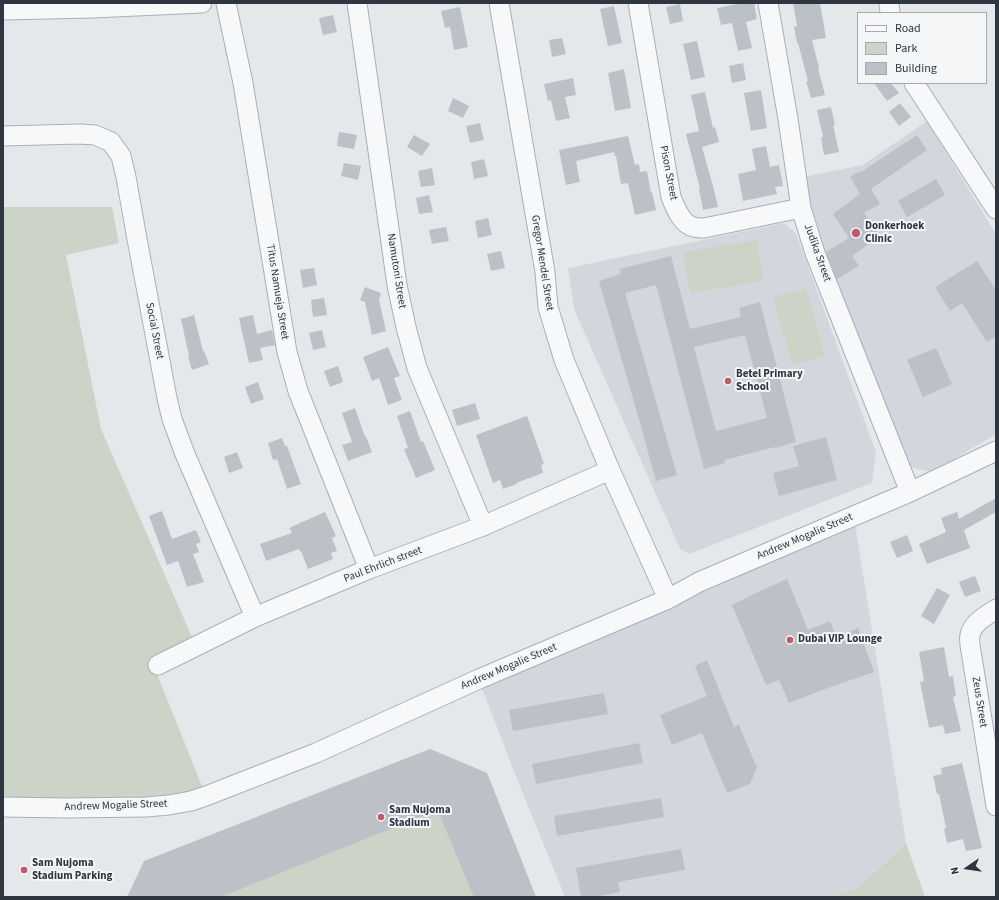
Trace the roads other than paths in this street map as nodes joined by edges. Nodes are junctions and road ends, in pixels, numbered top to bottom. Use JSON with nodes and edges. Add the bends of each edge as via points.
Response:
{"nodes":[{"id":1,"x":202,"y":3,"type":"edge"},
{"id":2,"x":226,"y":3,"type":"edge"},
{"id":3,"x":357,"y":3,"type":"edge"},
{"id":4,"x":499,"y":3,"type":"edge"},
{"id":5,"x":638,"y":3,"type":"edge"},
{"id":6,"x":768,"y":3,"type":"edge"},
{"id":7,"x":93,"y":6,"type":"edge"},
{"id":8,"x":3,"y":10,"type":"edge"},
{"id":9,"x":915,"y":84,"type":"edge"},
{"id":10,"x":3,"y":136,"type":"edge"},
{"id":11,"x":801,"y":208,"type":"junction"},
{"id":12,"x":996,"y":209,"type":"edge"},
{"id":13,"x":996,"y":451,"type":"edge"},
{"id":14,"x":610,"y":470,"type":"junction"},
{"id":15,"x":910,"y":492,"type":"junction"},
{"id":16,"x":483,"y":526,"type":"junction"},
{"id":17,"x":369,"y":569,"type":"junction"},
{"id":18,"x":668,"y":599,"type":"junction"},
{"id":19,"x":996,"y":609,"type":"edge"},
{"id":20,"x":255,"y":617,"type":"junction"},
{"id":21,"x":158,"y":665,"type":"dead end"},
{"id":22,"x":996,"y":806,"type":"edge"},
{"id":23,"x":3,"y":807,"type":"edge"}],
"edges":[{"from":1,"to":7,"type":"street"},
{"from":2,"to":17,"type":"street","name":"Titus Namueja Street","via":[[243,83],[286,352],[298,391]]},
{"from":3,"to":16,"type":"street","name":"Namutoni Street","via":[[397,285],[406,327],[417,368]]},
{"from":4,"to":14,"type":"street","name":"Gregor Mendel Street","via":[[545,272],[548,307],[564,360]]},
{"from":5,"to":11,"type":"street","name":"Pison Street","via":[[671,197],[684,221],[693,227],[704,228]]},
{"from":6,"to":11,"type":"street","name":"Judika Street"},
{"from":7,"to":8,"type":"street"},
{"from":9,"to":12,"type":"street"},
{"from":10,"to":20,"type":"street","name":"Social Street","via":[[95,135],[111,142],[121,156],[172,419]]},
{"from":11,"to":15,"type":"street","name":"Judika Street","via":[[815,253]]},
{"from":13,"to":15,"type":"street","name":"Andrew Mogalie Street"},
{"from":14,"to":16,"type":"street","name":"Paul Ehrlich street"},
{"from":14,"to":18,"type":"street","name":"Gregor Mendel Street"},
{"from":15,"to":18,"type":"street","name":"Andrew Mogalie Street","via":[[699,582]]},
{"from":16,"to":17,"type":"street","name":"Paul Ehrlich street"},
{"from":17,"to":20,"type":"street","name":"Paul Ehrlich street"},
{"from":18,"to":23,"type":"street","name":"Andrew Mogalie Street","via":[[479,679],[316,753],[206,796],[169,805]]},
{"from":19,"to":22,"type":"street","name":"Zeus Street","via":[[980,619],[970,635]]},
{"from":20,"to":21,"type":"street","name":"Paul Ehrlich street"}]}
